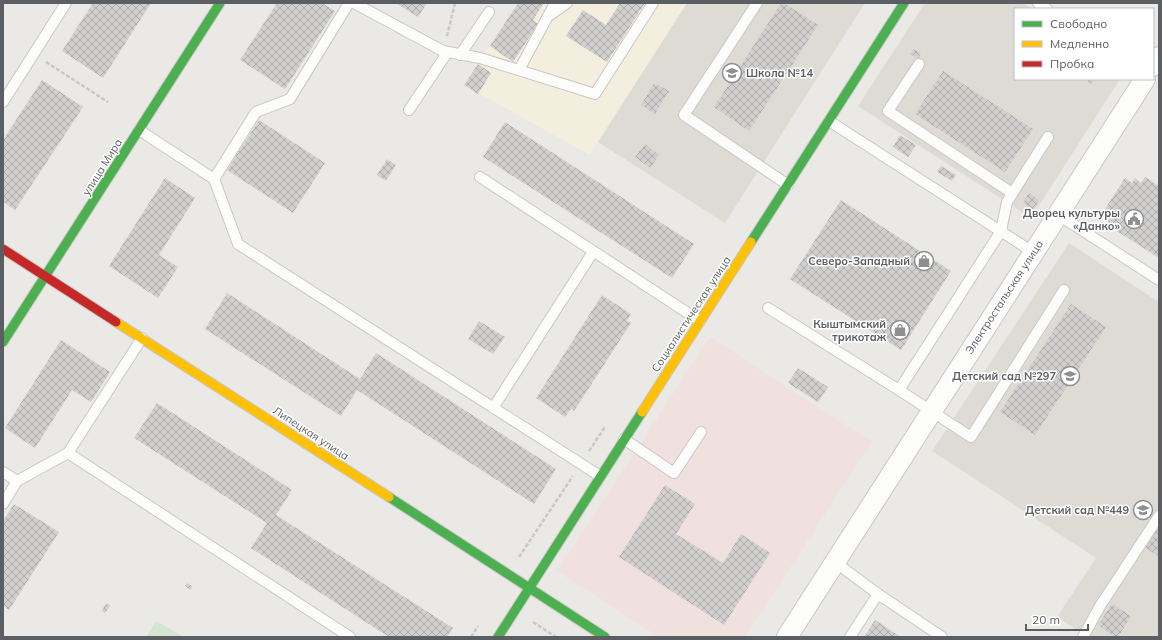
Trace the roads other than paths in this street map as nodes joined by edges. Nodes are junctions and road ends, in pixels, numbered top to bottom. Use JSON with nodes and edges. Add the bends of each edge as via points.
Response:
{"nodes":[{"id":1,"x":66,"y":3,"type":"edge"},
{"id":2,"x":220,"y":3,"type":"edge"},
{"id":3,"x":349,"y":3,"type":"edge"},
{"id":4,"x":354,"y":3,"type":"edge"},
{"id":5,"x":555,"y":3,"type":"edge"},
{"id":6,"x":567,"y":3,"type":"edge"},
{"id":7,"x":653,"y":3,"type":"edge"},
{"id":8,"x":757,"y":3,"type":"edge"},
{"id":9,"x":904,"y":3,"type":"edge"},
{"id":10,"x":490,"y":12,"type":"dead end"},
{"id":11,"x":548,"y":16,"type":"junction"},
{"id":12,"x":445,"y":52,"type":"junction"},
{"id":13,"x":460,"y":55,"type":"junction"},
{"id":14,"x":919,"y":64,"type":"dead end"},
{"id":15,"x":519,"y":70,"type":"junction"},
{"id":16,"x":1143,"y":80,"type":"edge"},
{"id":17,"x":3,"y":102,"type":"edge"},
{"id":18,"x":409,"y":110,"type":"dead end"},
{"id":19,"x":829,"y":121,"type":"junction"},
{"id":20,"x":139,"y":130,"type":"junction"},
{"id":21,"x":1048,"y":137,"type":"dead end"},
{"id":22,"x":480,"y":177,"type":"dead end"},
{"id":23,"x":214,"y":180,"type":"junction"},
{"id":24,"x":788,"y":185,"type":"junction"},
{"id":25,"x":1012,"y":193,"type":"junction"},
{"id":26,"x":1057,"y":214,"type":"junction"},
{"id":27,"x":1001,"y":231,"type":"junction"},
{"id":28,"x":3,"y":249,"type":"edge"},
{"id":29,"x":593,"y":252,"type":"junction"},
{"id":30,"x":1033,"y":252,"type":"junction"},
{"id":31,"x":45,"y":277,"type":"junction"},
{"id":32,"x":1159,"y":280,"type":"edge"},
{"id":33,"x":1064,"y":290,"type":"dead end"},
{"id":34,"x":768,"y":308,"type":"dead end"},
{"id":35,"x":700,"y":322,"type":"junction"},
{"id":36,"x":142,"y":338,"type":"junction"},
{"id":37,"x":3,"y":342,"type":"edge"},
{"id":38,"x":899,"y":390,"type":"junction"},
{"id":39,"x":493,"y":408,"type":"junction"},
{"id":40,"x":931,"y":412,"type":"junction"},
{"id":41,"x":701,"y":432,"type":"dead end"},
{"id":42,"x":624,"y":439,"type":"junction"},
{"id":43,"x":68,"y":454,"type":"junction"},
{"id":44,"x":3,"y":472,"type":"edge"},
{"id":45,"x":600,"y":476,"type":"junction"},
{"id":46,"x":17,"y":481,"type":"junction"},
{"id":47,"x":3,"y":504,"type":"edge"},
{"id":48,"x":1159,"y":516,"type":"edge"},
{"id":49,"x":835,"y":562,"type":"junction"},
{"id":50,"x":529,"y":588,"type":"junction"},
{"id":51,"x":878,"y":594,"type":"junction"},
{"id":52,"x":350,"y":637,"type":"edge"},
{"id":53,"x":498,"y":637,"type":"edge"},
{"id":54,"x":605,"y":637,"type":"edge"},
{"id":55,"x":787,"y":637,"type":"edge"},
{"id":56,"x":850,"y":637,"type":"edge"},
{"id":57,"x":942,"y":637,"type":"edge"},
{"id":58,"x":1084,"y":637,"type":"edge"}],
"edges":[{"from":1,"to":17,"type":"lane"},
{"from":2,"to":20,"type":"street","name":"улица Мира"},
{"from":3,"to":23,"type":"lane","via":[[290,99],[256,112]]},
{"from":4,"to":12,"type":"lane"},
{"from":5,"to":11,"type":"lane"},
{"from":6,"to":11,"type":"lane"},
{"from":7,"to":15,"type":"lane","via":[[594,94]]},
{"from":8,"to":24,"type":"lane","via":[[684,115]]},
{"from":9,"to":19,"type":"street","name":"Социалистическая улица"},
{"from":10,"to":13,"type":"lane"},
{"from":11,"to":15,"type":"lane"},
{"from":12,"to":13,"type":"lane"},
{"from":12,"to":18,"type":"lane"},
{"from":13,"to":15,"type":"lane","via":[[480,58]]},
{"from":14,"to":25,"type":"lane","via":[[888,111]]},
{"from":16,"to":26,"type":"street","name":"Электростальская улица"},
{"from":19,"to":24,"type":"street","name":"Социалистическая улица"},
{"from":19,"to":27,"type":"lane"},
{"from":20,"to":23,"type":"lane"},
{"from":20,"to":31,"type":"street","name":"улица Мира"},
{"from":21,"to":25,"type":"lane"},
{"from":22,"to":29,"type":"lane"},
{"from":23,"to":39,"type":"lane","via":[[238,244]]},
{"from":24,"to":35,"type":"street","name":"Социалистическая улица"},
{"from":25,"to":27,"type":"lane","via":[[1007,202]]},
{"from":26,"to":30,"type":"street","name":"Электростальская улица"},
{"from":26,"to":32,"type":"lane"},
{"from":27,"to":30,"type":"lane"},
{"from":27,"to":38,"type":"lane"},
{"from":28,"to":31,"type":"street","name":"Липецкая улица"},
{"from":29,"to":35,"type":"lane"},
{"from":29,"to":39,"type":"lane"},
{"from":30,"to":40,"type":"street","name":"Электростальская улица"},
{"from":31,"to":36,"type":"street","name":"Липецкая улица"},
{"from":31,"to":37,"type":"street","name":"улица Мира"},
{"from":33,"to":40,"type":"lane","via":[[971,437]]},
{"from":34,"to":38,"type":"lane"},
{"from":35,"to":42,"type":"street","name":"Социалистическая улица"},
{"from":36,"to":43,"type":"lane"},
{"from":36,"to":50,"type":"street","name":"Липецкая улица"},
{"from":38,"to":40,"type":"lane"},
{"from":39,"to":45,"type":"lane"},
{"from":40,"to":49,"type":"street","name":"Электростальская улица"},
{"from":41,"to":42,"type":"lane","via":[[674,473]]},
{"from":42,"to":45,"type":"street","name":"Социалистическая улица"},
{"from":43,"to":46,"type":"lane"},
{"from":43,"to":52,"type":"lane"},
{"from":44,"to":46,"type":"lane"},
{"from":45,"to":50,"type":"street","name":"Социалистическая улица"},
{"from":46,"to":47,"type":"lane"},
{"from":48,"to":58,"type":"lane","via":[[1100,606]]},
{"from":49,"to":51,"type":"lane"},
{"from":49,"to":55,"type":"street","name":"Электростальская улица"},
{"from":50,"to":53,"type":"street","name":"Социалистическая улица"},
{"from":50,"to":54,"type":"street","name":"Липецкая улица"},
{"from":51,"to":56,"type":"lane"},
{"from":51,"to":57,"type":"lane"}]}
